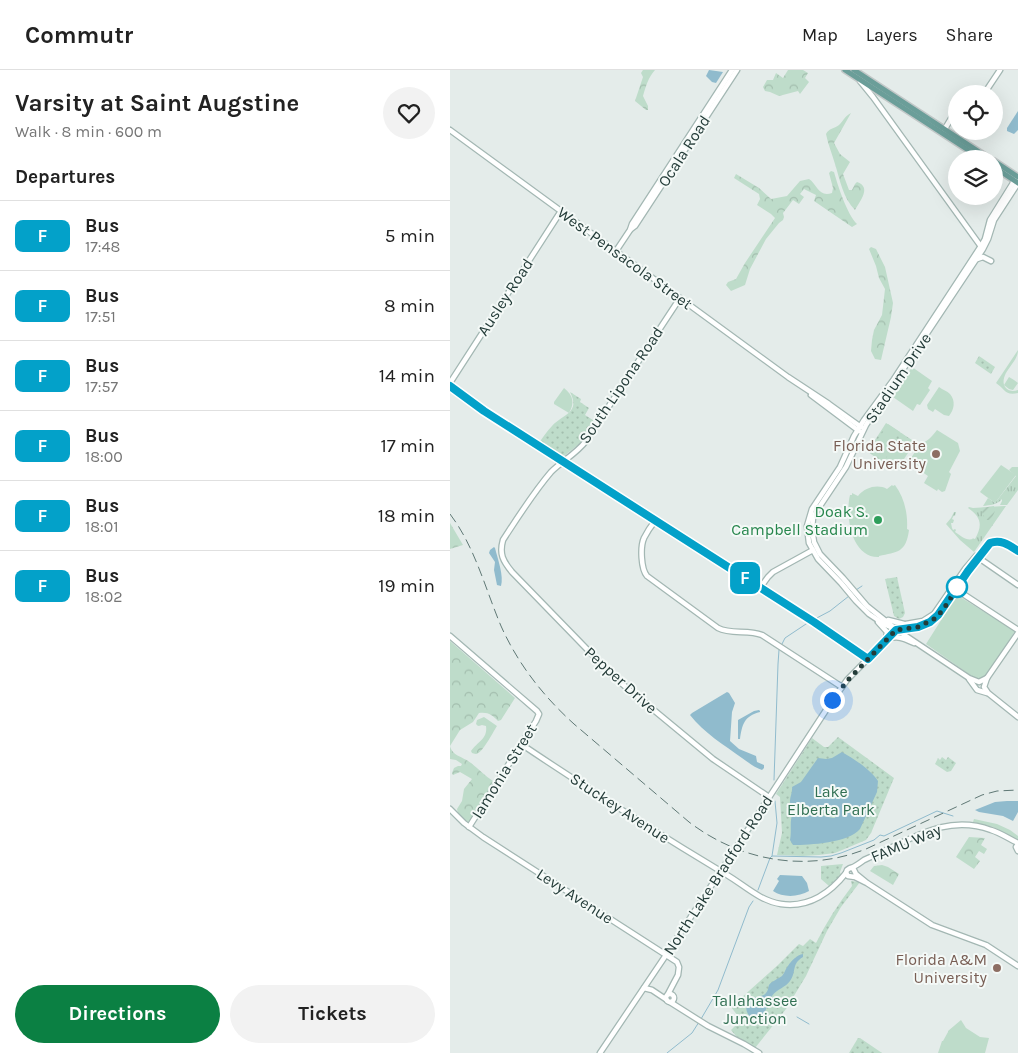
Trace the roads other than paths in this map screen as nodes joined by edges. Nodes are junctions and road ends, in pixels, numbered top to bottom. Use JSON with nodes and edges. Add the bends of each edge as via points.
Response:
{"nodes":[{"id":1,"x":732,"y":70,"type":"edge"},
{"id":2,"x":737,"y":70,"type":"edge"},
{"id":3,"x":845,"y":70,"type":"edge"},
{"id":4,"x":1000,"y":70,"type":"edge"},
{"id":5,"x":857,"y":72,"type":"edge"},
{"id":6,"x":990,"y":85,"type":"edge"},
{"id":7,"x":874,"y":89,"type":"junction"},
{"id":8,"x":873,"y":97,"type":"junction"},
{"id":9,"x":948,"y":123,"type":"edge"},
{"id":10,"x":450,"y":130,"type":"edge"},
{"id":11,"x":943,"y":131,"type":"junction"},
{"id":12,"x":969,"y":150,"type":"edge"},
{"id":13,"x":975,"y":150,"type":"edge"},
{"id":14,"x":1003,"y":169,"type":"edge"},
{"id":15,"x":1003,"y":172,"type":"edge"},
{"id":16,"x":1017,"y":180,"type":"edge"},
{"id":17,"x":561,"y":212,"type":"junction"},
{"id":18,"x":630,"y":230,"type":"junction"},
{"id":19,"x":982,"y":247,"type":"junction"},
{"id":20,"x":616,"y":251,"type":"junction"},
{"id":21,"x":976,"y":260,"type":"junction"},
{"id":22,"x":991,"y":261,"type":"dead end"},
{"id":23,"x":680,"y":298,"type":"junction"},
{"id":24,"x":901,"y":372,"type":"junction"},
{"id":25,"x":450,"y":385,"type":"edge"},
{"id":26,"x":800,"y":386,"type":"junction"},
{"id":27,"x":866,"y":416,"type":"junction"},
{"id":28,"x":853,"y":421,"type":"junction"},
{"id":29,"x":861,"y":430,"type":"junction"},
{"id":30,"x":563,"y":462,"type":"junction"},
{"id":31,"x":655,"y":520,"type":"junction"},
{"id":32,"x":503,"y":540,"type":"joint"},
{"id":33,"x":1008,"y":545,"type":"dead end"},
{"id":34,"x":814,"y":549,"type":"junction"},
{"id":35,"x":1018,"y":551,"type":"edge"},
{"id":36,"x":1018,"y":585,"type":"edge"},
{"id":37,"x":760,"y":588,"type":"junction"},
{"id":38,"x":954,"y":588,"type":"junction"},
{"id":39,"x":875,"y":616,"type":"junction"},
{"id":40,"x":906,"y":624,"type":"junction"},
{"id":41,"x":896,"y":630,"type":"junction"},
{"id":42,"x":1018,"y":631,"type":"edge"},
{"id":43,"x":450,"y":636,"type":"edge"},
{"id":44,"x":885,"y":641,"type":"junction"},
{"id":45,"x":924,"y":648,"type":"junction"},
{"id":46,"x":868,"y":659,"type":"junction"},
{"id":47,"x":968,"y":678,"type":"junction"},
{"id":48,"x":987,"y":678,"type":"junction"},
{"id":49,"x":979,"y":682,"type":"junction"},
{"id":50,"x":842,"y":687,"type":"junction"},
{"id":51,"x":975,"y":687,"type":"junction"},
{"id":52,"x":983,"y":688,"type":"junction"},
{"id":53,"x":1018,"y":716,"type":"edge"},
{"id":54,"x":521,"y":744,"type":"junction"},
{"id":55,"x":769,"y":797,"type":"junction"},
{"id":56,"x":450,"y":809,"type":"edge"},
{"id":57,"x":469,"y":827,"type":"junction"},
{"id":58,"x":1018,"y":846,"type":"edge"},
{"id":59,"x":720,"y":872,"type":"junction"},
{"id":60,"x":851,"y":873,"type":"junction"},
{"id":61,"x":666,"y":954,"type":"junction"},
{"id":62,"x":1018,"y":966,"type":"edge"},
{"id":63,"x":648,"y":982,"type":"junction"},
{"id":64,"x":644,"y":988,"type":"junction"},
{"id":65,"x":652,"y":990,"type":"junction"},
{"id":66,"x":670,"y":997,"type":"junction"},
{"id":67,"x":600,"y":1053,"type":"edge"},
{"id":68,"x":759,"y":1053,"type":"edge"}],
"edges":[{"from":1,"to":18,"type":"street","name":"Ocala Road"},
{"from":2,"to":18,"type":"street","name":"Ocala Road"},
{"from":3,"to":5,"type":"main road"},
{"from":4,"to":6,"type":"street"},
{"from":5,"to":7,"type":"main road"},
{"from":5,"to":8,"type":"street"},
{"from":5,"to":11,"type":"main road"},
{"from":7,"to":8,"type":"street","via":[[870,91]]},
{"from":7,"to":11,"type":"main road"},
{"from":8,"to":19,"type":"street"},
{"from":9,"to":11,"type":"street"},
{"from":10,"to":17,"type":"street","name":"West Pensacola Street"},
{"from":11,"to":12,"type":"main road"},
{"from":11,"to":13,"type":"main road"},
{"from":14,"to":16,"type":"main road"},
{"from":15,"to":16,"type":"main road"},
{"from":16,"to":19,"type":"street","name":"Stadium Drive","via":[[990,220]]},
{"from":17,"to":20,"type":"street","name":"West Pensacola Street"},
{"from":17,"to":25,"type":"street","name":"Ausley Road"},
{"from":18,"to":20,"type":"street","name":"Ocala Road"},
{"from":19,"to":21,"type":"street","name":"Stadium Drive"},
{"from":19,"to":24,"type":"street","name":"Stadium Drive"},
{"from":20,"to":23,"type":"street","name":"West Pensacola Street"},
{"from":21,"to":22,"type":"street","via":[[983,257]]},
{"from":21,"to":24,"type":"street","name":"Stadium Drive"},
{"from":23,"to":26,"type":"street","name":"West Pensacola Street"},
{"from":23,"to":30,"type":"street","name":"South Lipona Road","via":[[586,441]]},
{"from":24,"to":27,"type":"street","name":"Stadium Drive"},
{"from":24,"to":29,"type":"street","name":"Stadium Drive"},
{"from":25,"to":30,"type":"street"},
{"from":26,"to":28,"type":"street","name":"West Pensacola Street"},
{"from":26,"to":29,"type":"street","name":"West Pensacola Street"},
{"from":27,"to":28,"type":"street"},
{"from":27,"to":29,"type":"street","name":"Stadium Drive"},
{"from":28,"to":29,"type":"street","name":"West Pensacola Street"},
{"from":29,"to":34,"type":"street","name":"Stadium Drive","via":[[846,467],[814,515]]},
{"from":30,"to":31,"type":"street"},
{"from":30,"to":32,"type":"street","name":"South Lipona Road","via":[[545,480]]},
{"from":31,"to":37,"type":"street"},
{"from":31,"to":50,"type":"street","via":[[642,543],[643,569],[647,576],[723,631],[758,634]]},
{"from":32,"to":55,"type":"street","name":"Pepper Drive","via":[[501,549],[505,563],[611,674],[713,759]]},
{"from":33,"to":35,"type":"street"},
{"from":34,"to":37,"type":"street","via":[[773,572]]},
{"from":34,"to":39,"type":"street"},
{"from":36,"to":38,"type":"street","via":[[977,557]]},
{"from":37,"to":46,"type":"street"},
{"from":38,"to":40,"type":"street","name":"North Lake Bradford Road","via":[[932,616]]},
{"from":38,"to":41,"type":"street","via":[[942,612],[930,622]]},
{"from":38,"to":42,"type":"street"},
{"from":39,"to":40,"type":"street"},
{"from":39,"to":41,"type":"street"},
{"from":39,"to":44,"type":"street","via":[[887,632]]},
{"from":40,"to":41,"type":"street","name":"North Lake Bradford Road"},
{"from":41,"to":44,"type":"street","name":"North Lake Bradford Road"},
{"from":41,"to":45,"type":"street"},
{"from":42,"to":48,"type":"street"},
{"from":43,"to":54,"type":"street","name":"Iamonia Street","via":[[539,714]]},
{"from":44,"to":45,"type":"street","via":[[898,637]]},
{"from":44,"to":46,"type":"street","name":"North Lake Bradford Road"},
{"from":45,"to":47,"type":"street"},
{"from":46,"to":50,"type":"street","name":"North Lake Bradford Road"},
{"from":47,"to":49,"type":"street"},
{"from":47,"to":51,"type":"street"},
{"from":48,"to":49,"type":"street"},
{"from":48,"to":52,"type":"street"},
{"from":49,"to":51,"type":"street"},
{"from":49,"to":52,"type":"street"},
{"from":50,"to":55,"type":"street","name":"North Lake Bradford Road"},
{"from":51,"to":52,"type":"street","via":[[976,690]]},
{"from":52,"to":53,"type":"street"},
{"from":54,"to":57,"type":"street","name":"Iamonia Street"},
{"from":54,"to":59,"type":"street","name":"Stuckey Avenue"},
{"from":55,"to":59,"type":"street","name":"North Lake Bradford Road"},
{"from":56,"to":57,"type":"street","name":"Levy Avenue"},
{"from":57,"to":61,"type":"street","name":"Levy Avenue"},
{"from":58,"to":60,"type":"street","name":"FAMU Way","via":[[985,830],[946,828],[928,833]]},
{"from":59,"to":60,"type":"street","name":"FAMU Way","via":[[765,899],[790,905],[819,897]]},
{"from":59,"to":61,"type":"street","name":"North Lake Bradford Road"},
{"from":60,"to":62,"type":"street","via":[[932,925],[986,945]]},
{"from":61,"to":63,"type":"street","name":"North Lake Bradford Road"},
{"from":61,"to":66,"type":"street","name":"Levy Avenue","via":[[679,967]]},
{"from":63,"to":64,"type":"street","name":"North Lake Bradford Road"},
{"from":63,"to":65,"type":"street"},
{"from":64,"to":65,"type":"street"},
{"from":64,"to":67,"type":"street","name":"North Lake Bradford Road"},
{"from":65,"to":66,"type":"street"},
{"from":66,"to":68,"type":"street","via":[[700,1021]]}]}
